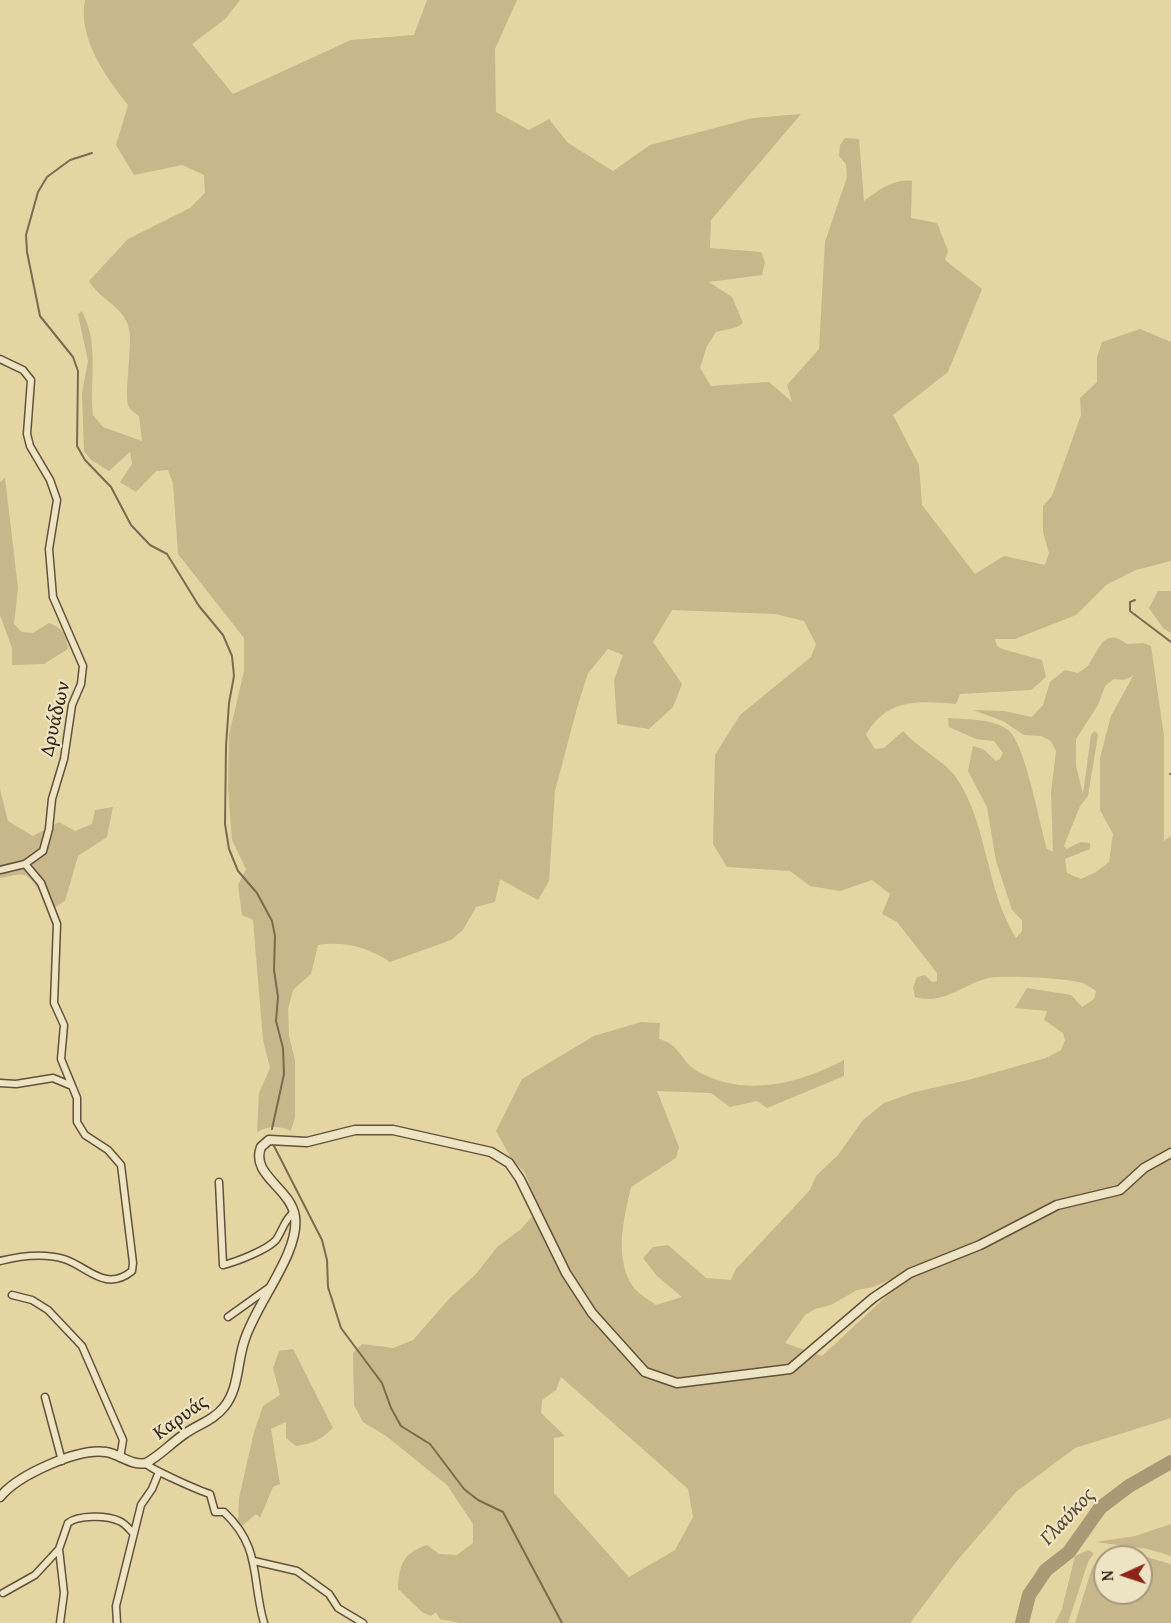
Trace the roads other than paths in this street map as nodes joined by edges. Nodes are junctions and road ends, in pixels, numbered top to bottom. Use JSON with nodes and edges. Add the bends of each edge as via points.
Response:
{"nodes":[{"id":1,"x":0,"y":359,"type":"edge"},
{"id":2,"x":26,"y":864,"type":"junction"},
{"id":3,"x":0,"y":870,"type":"edge"},
{"id":4,"x":0,"y":1083,"type":"edge"},
{"id":5,"x":72,"y":1086,"type":"junction"},
{"id":6,"x":1171,"y":1153,"type":"edge"},
{"id":7,"x":219,"y":1182,"type":"dead end"},
{"id":8,"x":294,"y":1212,"type":"junction"},
{"id":9,"x":0,"y":1261,"type":"edge"},
{"id":10,"x":270,"y":1287,"type":"junction"},
{"id":11,"x":12,"y":1294,"type":"dead end"},
{"id":12,"x":228,"y":1317,"type":"dead end"},
{"id":13,"x":45,"y":1397,"type":"dead end"},
{"id":14,"x":120,"y":1458,"type":"junction"},
{"id":15,"x":62,"y":1461,"type":"junction"},
{"id":16,"x":145,"y":1463,"type":"junction"},
{"id":17,"x":159,"y":1472,"type":"junction"},
{"id":18,"x":0,"y":1497,"type":"edge"},
{"id":19,"x":133,"y":1533,"type":"junction"},
{"id":20,"x":59,"y":1549,"type":"junction"},
{"id":21,"x":254,"y":1561,"type":"junction"},
{"id":22,"x":3,"y":1593,"type":"dead end"},
{"id":23,"x":60,"y":1623,"type":"edge"},
{"id":24,"x":117,"y":1623,"type":"edge"},
{"id":25,"x":264,"y":1623,"type":"edge"},
{"id":26,"x":363,"y":1623,"type":"edge"}],
"edges":[{"from":1,"to":2,"type":"street","name":"Δρυάδων","via":[[23,370],[31,381],[27,434],[57,500],[49,549],[53,597],[83,666],[44,846]]},
{"from":2,"to":3,"type":"street"},
{"from":2,"to":5,"type":"street","via":[[41,883],[57,924],[54,1004],[64,1025],[62,1059]]},
{"from":4,"to":5,"type":"street","via":[[53,1078]]},
{"from":5,"to":9,"type":"street","via":[[80,1130],[121,1165],[132,1271],[124,1277],[105,1278],[64,1259],[45,1256]]},
{"from":6,"to":8,"type":"street","via":[[1144,1168],[1120,1190],[1057,1205],[980,1245],[910,1273],[873,1298],[790,1369],[677,1383],[656,1377],[637,1365],[592,1313],[566,1274],[520,1179],[509,1163],[491,1152],[393,1130],[355,1130],[307,1142],[268,1140],[259,1154],[261,1167],[284,1192]]},
{"from":7,"to":8,"type":"street","via":[[223,1265],[239,1261],[275,1240]]},
{"from":8,"to":10,"type":"street","name":"Καρυάς","via":[[294,1242]]},
{"from":10,"to":12,"type":"street"},
{"from":10,"to":16,"type":"street","name":"Καρυάς","via":[[245,1337],[234,1386],[225,1406]]},
{"from":11,"to":14,"type":"street","via":[[48,1310],[82,1346],[123,1440]]},
{"from":13,"to":15,"type":"street"},
{"from":14,"to":15,"type":"street","name":"Καρυάς","via":[[98,1452]]},
{"from":14,"to":16,"type":"street","name":"Καρυάς"},
{"from":15,"to":18,"type":"street","name":"Καρυάς","via":[[34,1469]]},
{"from":16,"to":17,"type":"street"},
{"from":17,"to":19,"type":"street","via":[[141,1505]]},
{"from":17,"to":21,"type":"street","via":[[210,1494],[215,1512],[224,1512],[240,1527]]},
{"from":19,"to":20,"type":"street","via":[[123,1522],[113,1519],[74,1520],[64,1529]]},
{"from":19,"to":24,"type":"street","via":[[116,1606]]},
{"from":20,"to":22,"type":"street","via":[[35,1575]]},
{"from":20,"to":23,"type":"street","via":[[64,1593]]},
{"from":21,"to":25,"type":"street"},
{"from":21,"to":26,"type":"street","via":[[297,1571],[329,1594],[338,1608]]}]}
